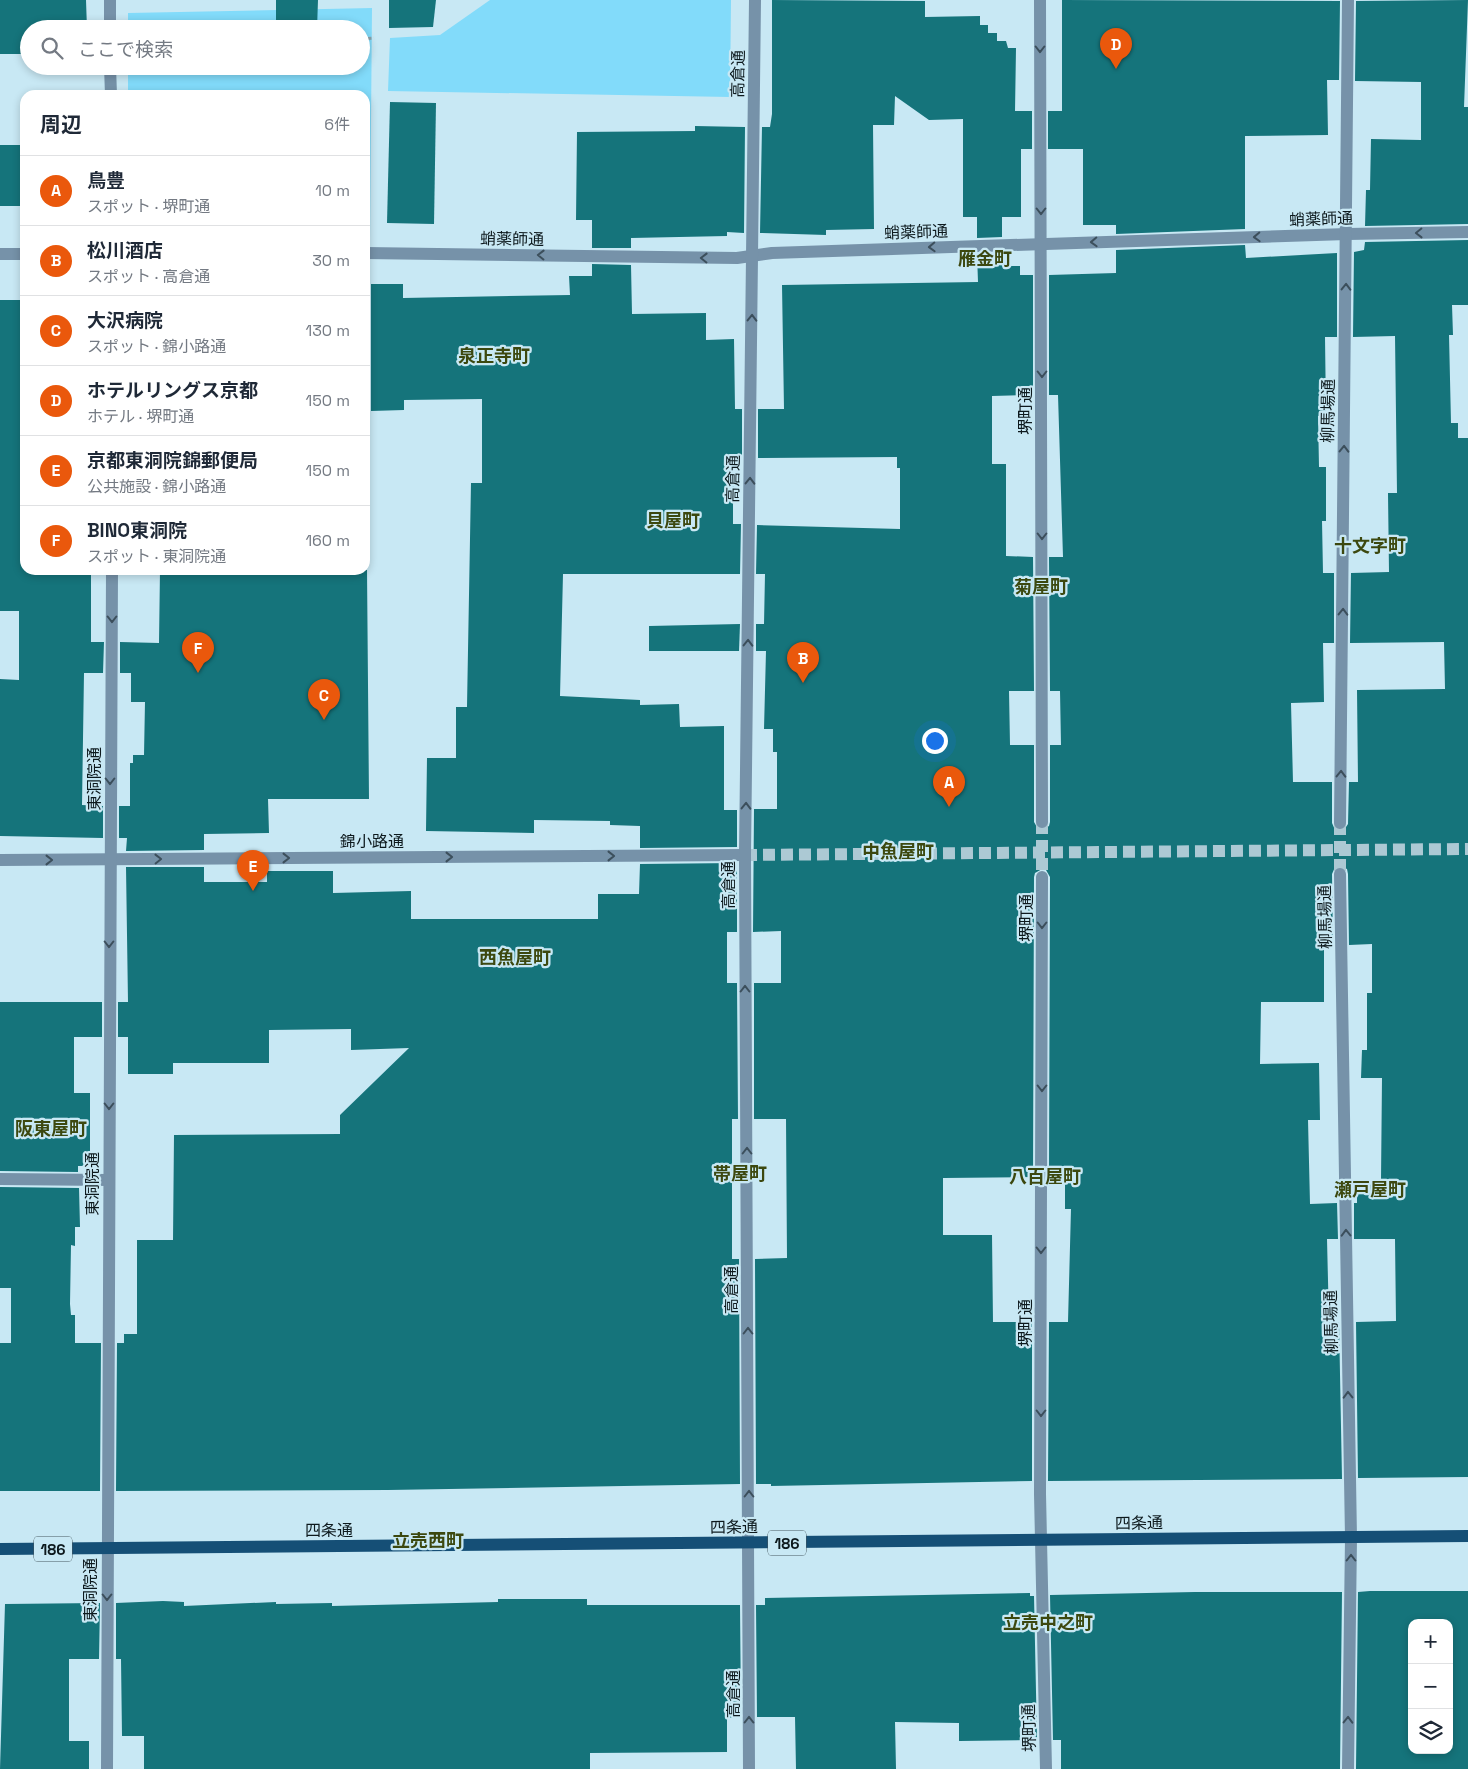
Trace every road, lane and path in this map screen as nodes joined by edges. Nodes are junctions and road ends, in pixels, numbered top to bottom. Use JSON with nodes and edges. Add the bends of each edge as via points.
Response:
{"nodes":[{"id":1,"x":110,"y":0,"type":"edge"},
{"id":2,"x":755,"y":0,"type":"edge"},
{"id":3,"x":1040,"y":0,"type":"edge"},
{"id":4,"x":1348,"y":0,"type":"edge"},
{"id":5,"x":110,"y":20,"type":"edge"},
{"id":6,"x":370,"y":38,"type":"edge"},
{"id":7,"x":374,"y":38,"type":"dead end"},
{"id":8,"x":110,"y":75,"type":"edge"},
{"id":9,"x":111,"y":90,"type":"edge"},
{"id":10,"x":1468,"y":232,"type":"edge"},
{"id":11,"x":1347,"y":234,"type":"junction"},
{"id":12,"x":1041,"y":244,"type":"junction"},
{"id":13,"x":370,"y":253,"type":"edge"},
{"id":14,"x":0,"y":254,"type":"edge"},
{"id":15,"x":20,"y":254,"type":"edge"},
{"id":16,"x":752,"y":256,"type":"junction"},
{"id":17,"x":112,"y":575,"type":"edge"},
{"id":18,"x":1042,"y":822,"type":"tunnel mouth"},
{"id":19,"x":1340,"y":823,"type":"tunnel mouth"},
{"id":20,"x":744,"y":855,"type":"junction"},
{"id":21,"x":0,"y":860,"type":"edge"},
{"id":22,"x":110,"y":860,"type":"junction"},
{"id":23,"x":1340,"y":874,"type":"tunnel mouth"},
{"id":24,"x":1042,"y":876,"type":"tunnel mouth"},
{"id":25,"x":0,"y":1179,"type":"edge"},
{"id":26,"x":109,"y":1180,"type":"junction"},
{"id":27,"x":1468,"y":1536,"type":"edge"},
{"id":28,"x":1350,"y":1538,"type":"junction"},
{"id":29,"x":1041,"y":1540,"type":"junction"},
{"id":30,"x":749,"y":1543,"type":"junction"},
{"id":31,"x":106,"y":1548,"type":"junction"},
{"id":32,"x":0,"y":1549,"type":"edge"},
{"id":33,"x":107,"y":1769,"type":"edge"},
{"id":34,"x":749,"y":1769,"type":"edge"},
{"id":35,"x":1046,"y":1769,"type":"edge"},
{"id":36,"x":1348,"y":1769,"type":"edge"}],
"edges":[{"from":1,"to":5,"type":"street"},
{"from":2,"to":16,"type":"street","name":"高倉通"},
{"from":3,"to":12,"type":"street","name":"堺町通","one_way":true},
{"from":4,"to":11,"type":"street","name":"柳馬場通"},
{"from":6,"to":7,"type":"path"},
{"from":8,"to":9,"type":"street"},
{"from":10,"to":11,"type":"street","name":"蛸薬師通","one_way":true},
{"from":11,"to":12,"type":"street","name":"蛸薬師通","one_way":true},
{"from":19,"to":11,"type":"street","name":"柳馬場通","one_way":true},
{"from":12,"to":16,"type":"street","name":"蛸薬師通","one_way":true},
{"from":12,"to":18,"type":"street","name":"堺町通","one_way":true},
{"from":16,"to":13,"type":"street","name":"蛸薬師通","one_way":true},
{"from":14,"to":15,"type":"street"},
{"from":20,"to":16,"type":"street","name":"高倉通","one_way":true},
{"from":17,"to":22,"type":"street","name":"東洞院通","one_way":true},
{"from":22,"to":20,"type":"street","name":"錦小路通","one_way":true},
{"from":30,"to":20,"type":"street","name":"高倉通","one_way":true},
{"from":21,"to":22,"type":"street","name":"錦小路通","one_way":true},
{"from":22,"to":26,"type":"street","name":"東洞院通","one_way":true},
{"from":28,"to":23,"type":"street","name":"柳馬場通","one_way":true},
{"from":24,"to":29,"type":"street","name":"堺町通","one_way":true},
{"from":25,"to":26,"type":"street"},
{"from":26,"to":31,"type":"street","name":"東洞院通"},
{"from":27,"to":28,"type":"main road","name":"四条通","number":"186"},
{"from":28,"to":29,"type":"main road","name":"四条通","number":"186"},
{"from":36,"to":28,"type":"street","name":"柳馬場通","one_way":true},
{"from":29,"to":30,"type":"main road","name":"四条通","number":"186"},
{"from":29,"to":35,"type":"street","name":"堺町通"},
{"from":30,"to":31,"type":"main road","name":"四条通","number":"186"},
{"from":34,"to":30,"type":"street","name":"高倉通","one_way":true},
{"from":31,"to":32,"type":"main road","name":"四条通","number":"186"},
{"from":31,"to":33,"type":"street","name":"東洞院通","one_way":true}]}
